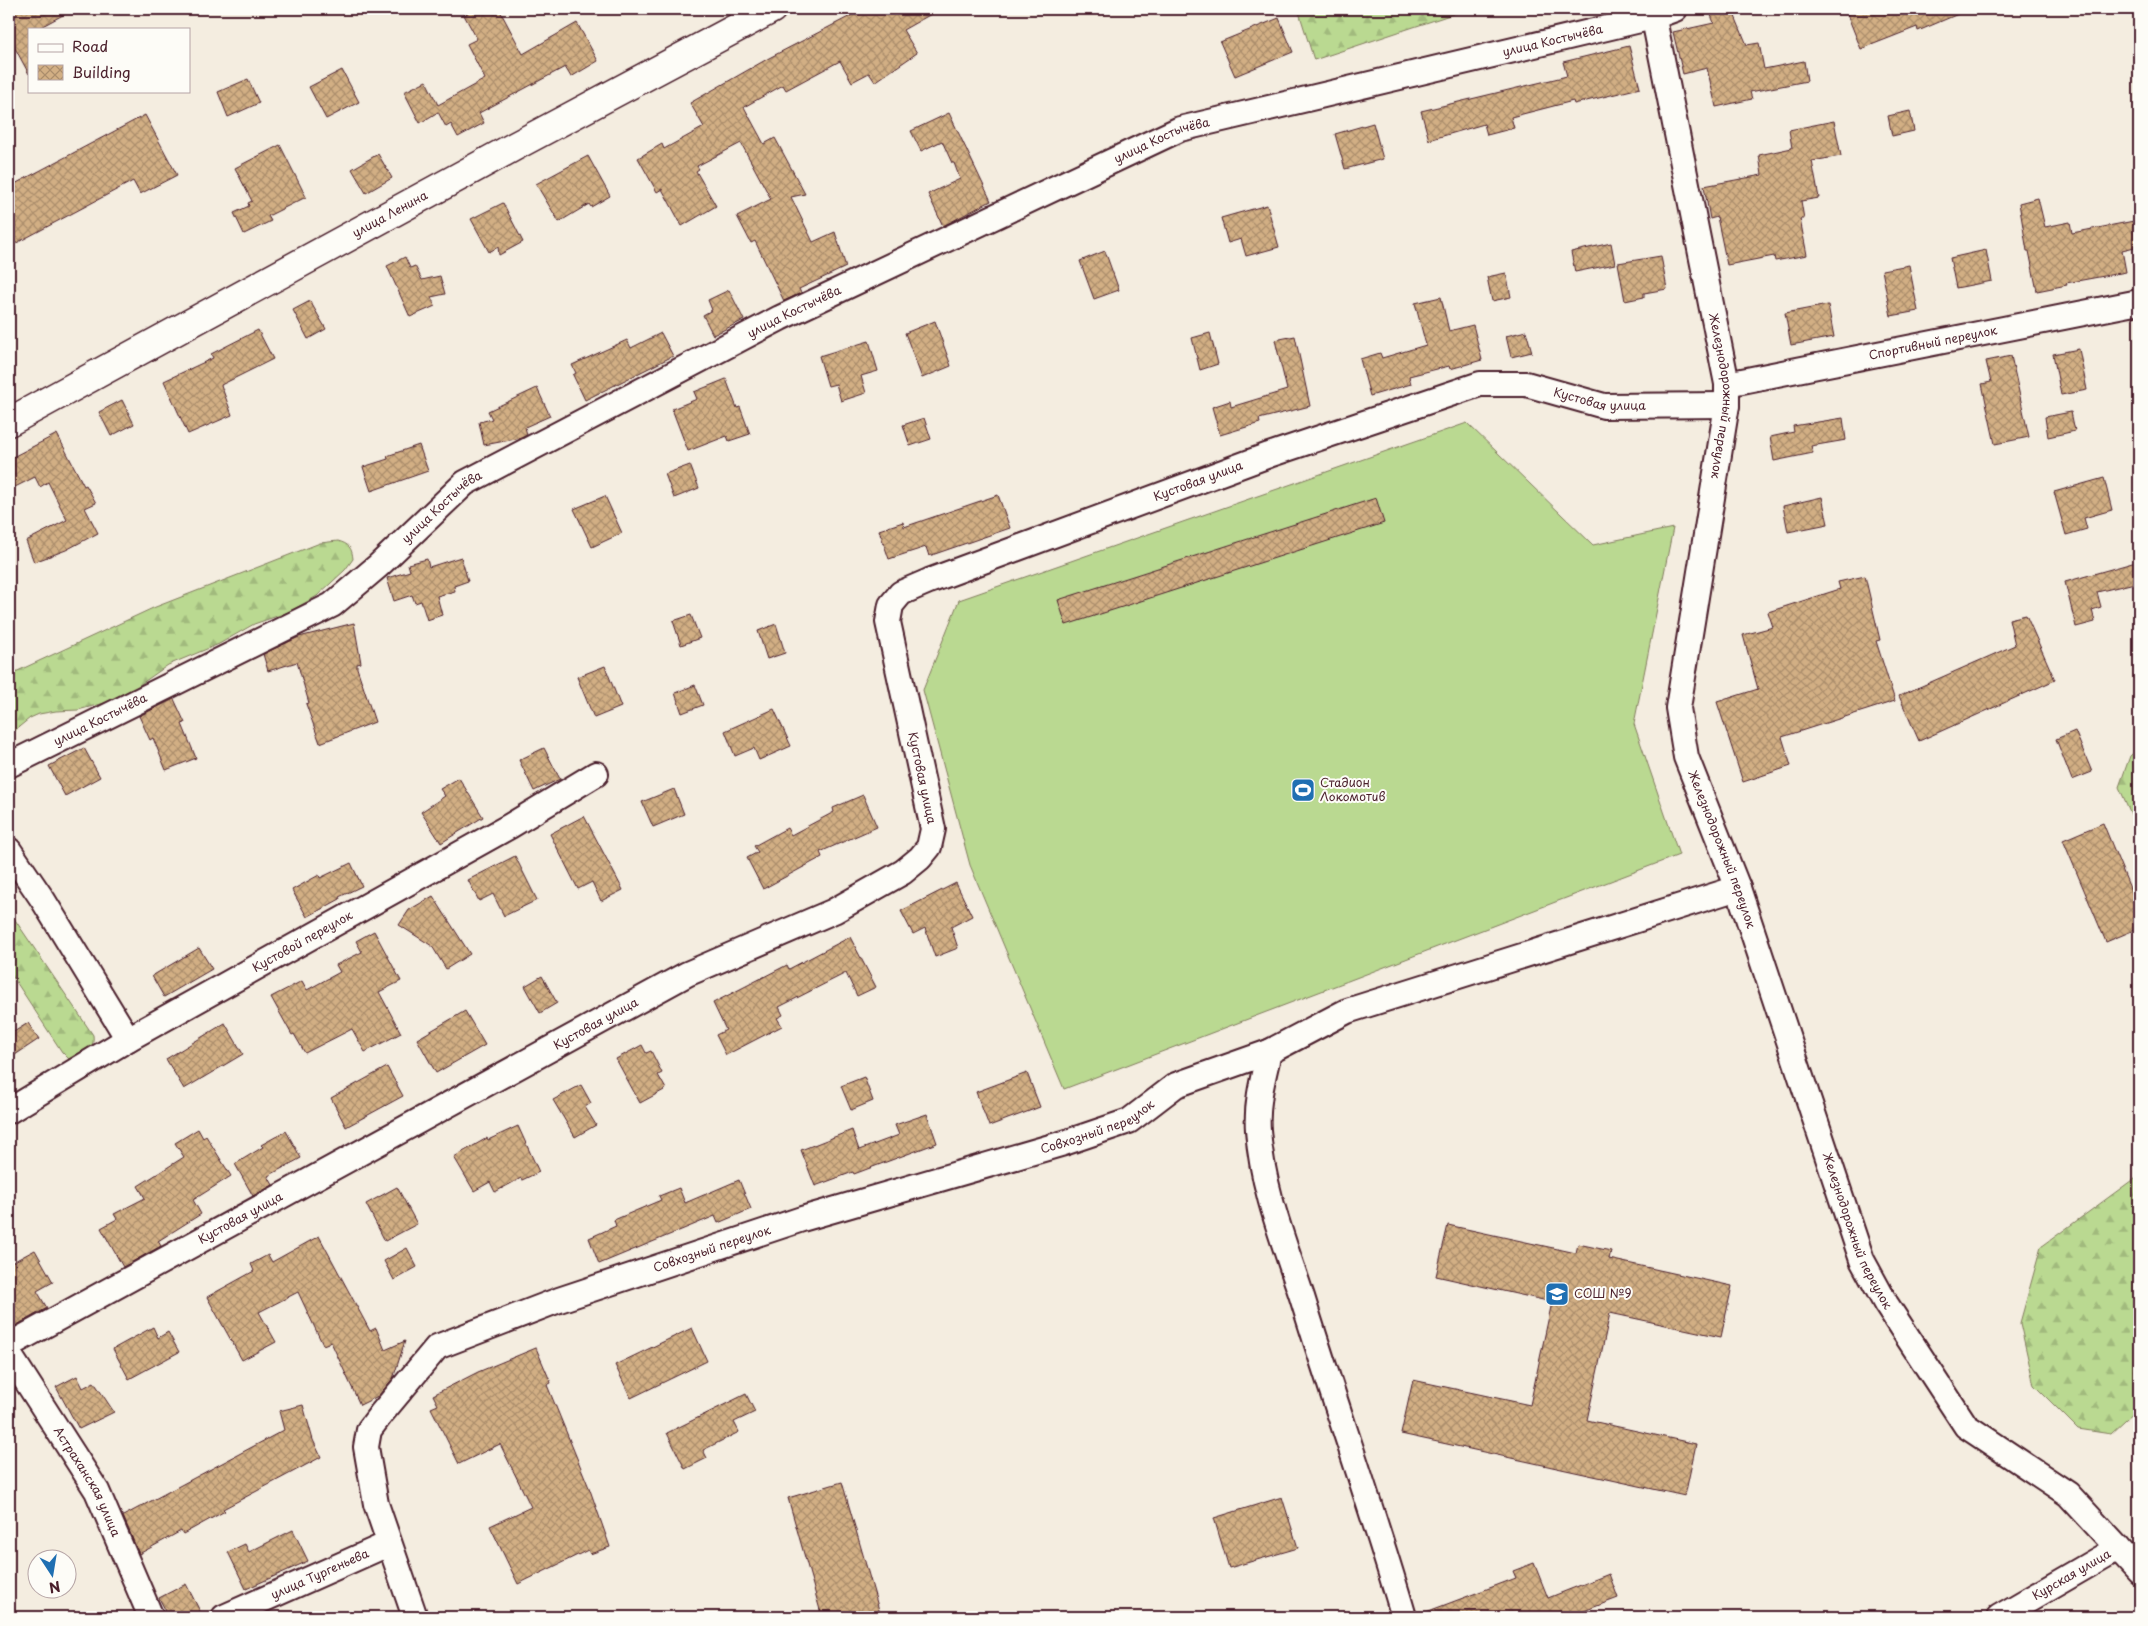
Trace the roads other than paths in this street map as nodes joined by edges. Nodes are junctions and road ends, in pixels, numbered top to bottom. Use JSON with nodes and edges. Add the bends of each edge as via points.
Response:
{"nodes":[{"id":1,"x":772,"y":9,"type":"edge"},
{"id":2,"x":1675,"y":9,"type":"edge"},
{"id":3,"x":1652,"y":13,"type":"edge"},
{"id":4,"x":2139,"y":302,"type":"edge"},
{"id":5,"x":1727,"y":394,"type":"junction"},
{"id":6,"x":9,"y":422,"type":"edge"},
{"id":7,"x":9,"y":765,"type":"edge"},
{"id":8,"x":596,"y":774,"type":"dead end"},
{"id":9,"x":9,"y":850,"type":"edge"},
{"id":10,"x":1738,"y":888,"type":"junction"},
{"id":11,"x":128,"y":1038,"type":"junction"},
{"id":12,"x":1269,"y":1052,"type":"junction"},
{"id":13,"x":9,"y":1111,"type":"edge"},
{"id":14,"x":9,"y":1345,"type":"edge"},
{"id":15,"x":9,"y":1354,"type":"edge"},
{"id":16,"x":388,"y":1544,"type":"junction"},
{"id":17,"x":2118,"y":1548,"type":"junction"},
{"id":18,"x":2139,"y":1571,"type":"edge"},
{"id":19,"x":151,"y":1617,"type":"edge"},
{"id":20,"x":224,"y":1617,"type":"edge"},
{"id":21,"x":415,"y":1617,"type":"edge"},
{"id":22,"x":1404,"y":1617,"type":"edge"},
{"id":23,"x":1998,"y":1617,"type":"edge"}],
"edges":[{"from":1,"to":6,"type":"main road","name":"улица Ленина"},
{"from":2,"to":3,"type":"street","name":"улица Костычёва"},
{"from":3,"to":5,"type":"street","name":"Железнодорожный переулок"},
{"from":3,"to":7,"type":"street","name":"улица Костычёва","via":[[1180,129],[780,318],[466,483],[332,605]]},
{"from":4,"to":5,"type":"street","name":"Спортивный переулок"},
{"from":5,"to":10,"type":"street","name":"Железнодорожный переулок","via":[[1678,708],[1686,757]]},
{"from":5,"to":14,"type":"street","name":"Кустовая улица","via":[[1604,406],[1526,384],[1480,384],[1269,455],[901,593],[891,605],[888,622],[933,829],[929,847],[920,858],[903,872],[834,911],[688,974]]},
{"from":8,"to":11,"type":"street","name":"Кустовой переулок","via":[[510,826]]},
{"from":9,"to":11,"type":"street"},
{"from":10,"to":12,"type":"street","name":"Совхозный переулок","via":[[1347,1011]]},
{"from":10,"to":17,"type":"street","name":"Железнодорожный переулок","via":[[1862,1260],[1886,1304],[1966,1426],[2068,1494]]},
{"from":11,"to":13,"type":"street","name":"Кустовой переулок"},
{"from":12,"to":16,"type":"street","name":"Совхозный переулок","via":[[1176,1085],[1129,1121],[802,1219],[559,1300],[437,1347],[370,1430],[366,1447],[376,1504]]},
{"from":12,"to":22,"type":"street","via":[[1259,1098],[1262,1173]]},
{"from":15,"to":19,"type":"street","name":"Астраханская улица","via":[[97,1491]]},
{"from":16,"to":20,"type":"street","name":"улица Тургеньева"},
{"from":16,"to":21,"type":"street","name":"Совхозный переулок"},
{"from":17,"to":18,"type":"street","name":"Железнодорожный переулок"},
{"from":17,"to":23,"type":"street","name":"Курская улица"}]}
